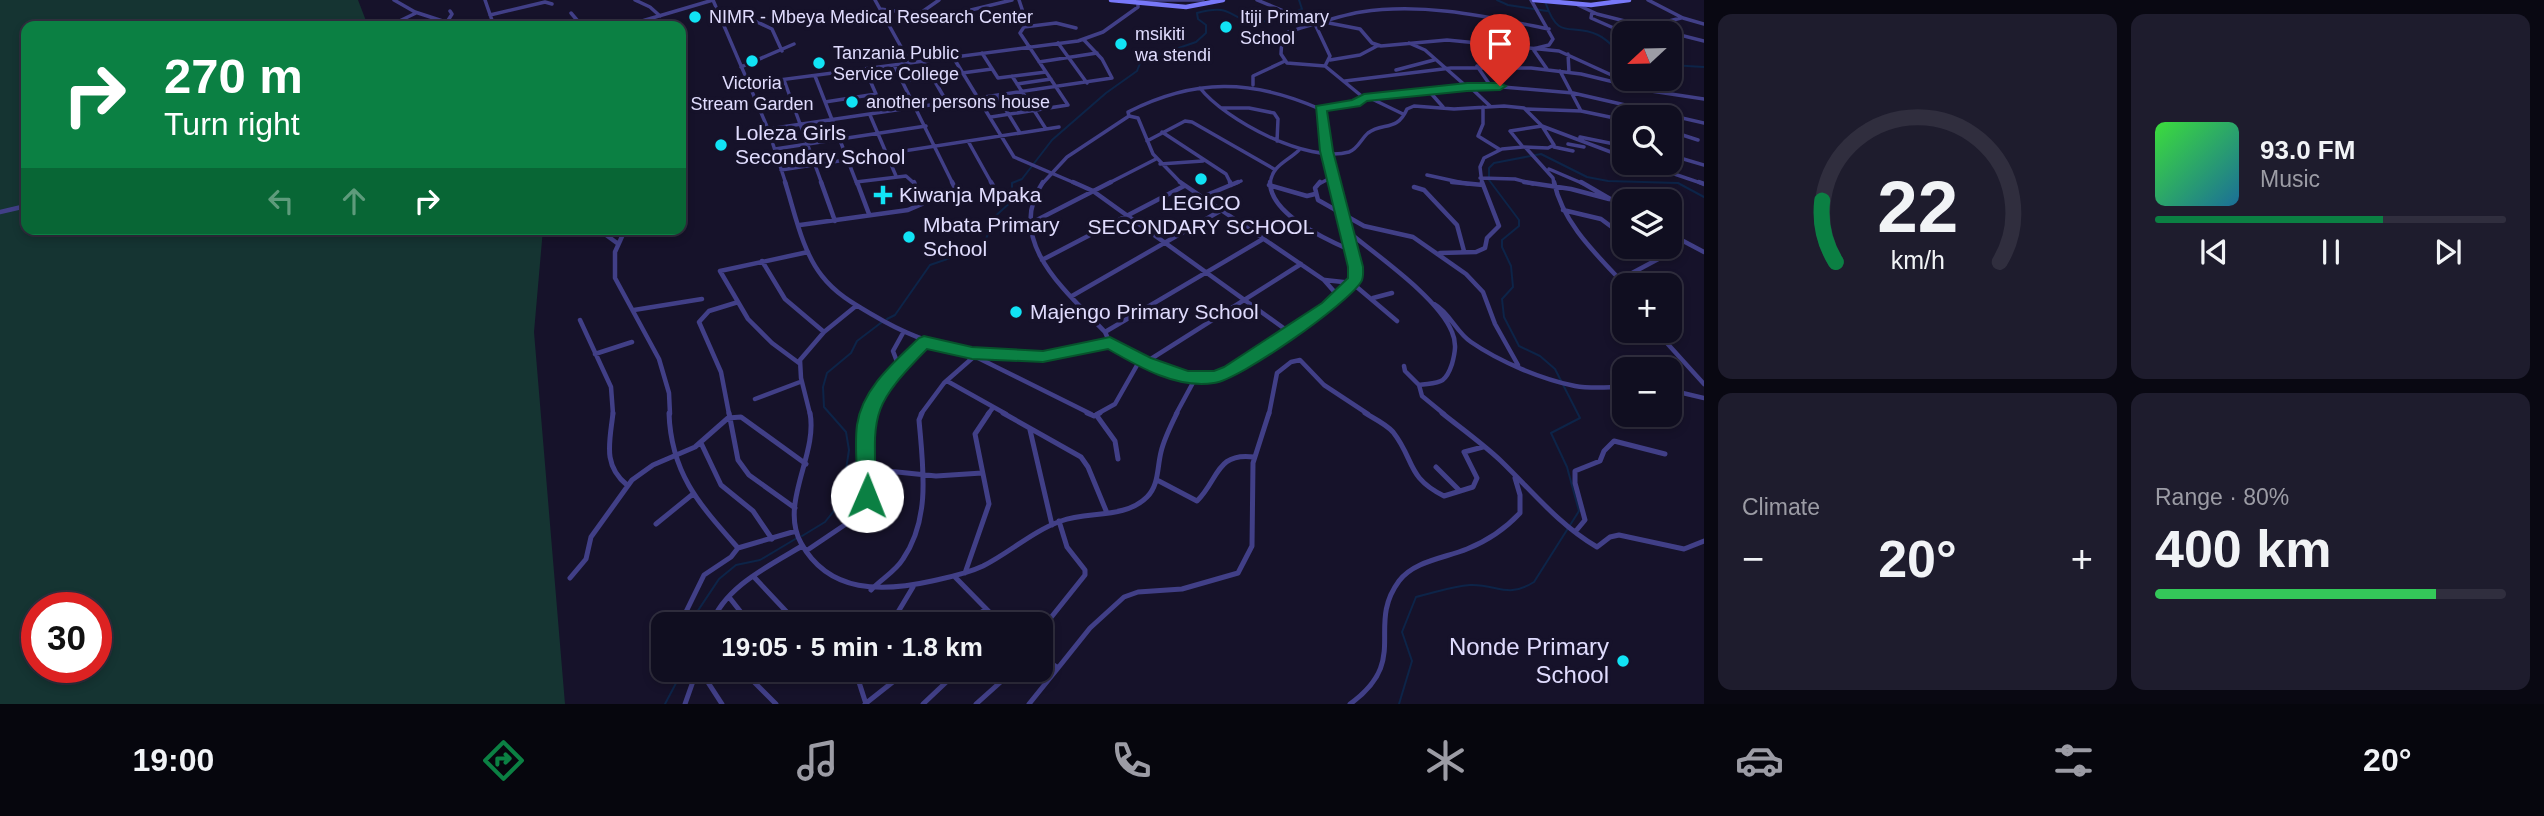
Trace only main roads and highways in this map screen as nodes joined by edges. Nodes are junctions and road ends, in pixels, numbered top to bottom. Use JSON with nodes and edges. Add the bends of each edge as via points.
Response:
{"nodes":[{"id":1,"x":1111,"y":0,"type":"edge"},
{"id":2,"x":1223,"y":0,"type":"edge"},
{"id":3,"x":1535,"y":0,"type":"edge"},
{"id":4,"x":1629,"y":0,"type":"edge"},
{"id":5,"x":1564,"y":2,"type":"edge"}],
"edges":[{"from":1,"to":2,"type":"main road","via":[[1186,7]]},
{"from":3,"to":5,"type":"main road"},
{"from":4,"to":5,"type":"main road"}]}
